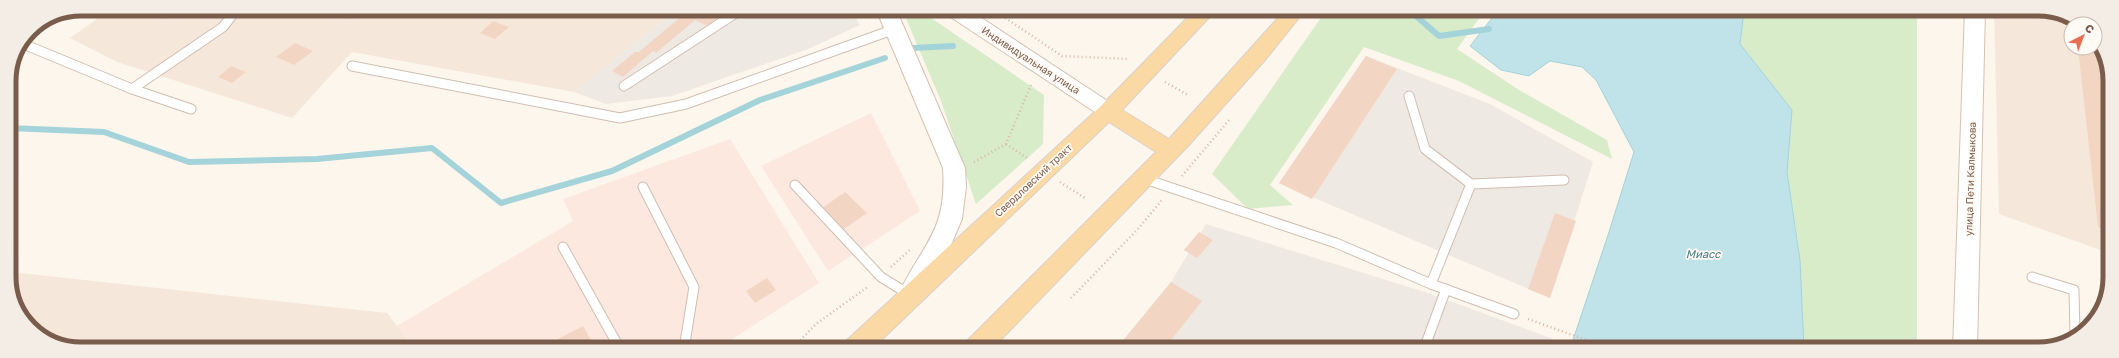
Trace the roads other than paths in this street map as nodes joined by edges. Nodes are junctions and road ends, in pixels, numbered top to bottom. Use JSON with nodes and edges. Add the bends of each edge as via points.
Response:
{"nodes":[{"id":1,"x":232,"y":16,"type":"edge"},
{"id":2,"x":731,"y":16,"type":"edge"},
{"id":3,"x":889,"y":16,"type":"edge"},
{"id":4,"x":964,"y":16,"type":"edge"},
{"id":5,"x":1201,"y":16,"type":"edge"},
{"id":6,"x":1291,"y":16,"type":"edge"},
{"id":7,"x":1975,"y":16,"type":"edge"},
{"id":8,"x":895,"y":29,"type":"junction"},
{"id":9,"x":27,"y":45,"type":"edge"},
{"id":10,"x":352,"y":66,"type":"dead end"},
{"id":11,"x":624,"y":86,"type":"dead end"},
{"id":12,"x":132,"y":89,"type":"junction"},
{"id":13,"x":1409,"y":96,"type":"dead end"},
{"id":14,"x":191,"y":109,"type":"dead end"},
{"id":15,"x":1108,"y":111,"type":"junction"},
{"id":16,"x":1170,"y":150,"type":"junction"},
{"id":17,"x":1142,"y":178,"type":"junction"},
{"id":18,"x":1564,"y":180,"type":"dead end"},
{"id":19,"x":1471,"y":184,"type":"junction"},
{"id":20,"x":795,"y":185,"type":"dead end"},
{"id":21,"x":643,"y":187,"type":"dead end"},
{"id":22,"x":563,"y":247,"type":"dead end"},
{"id":23,"x":2032,"y":277,"type":"dead end"},
{"id":24,"x":1431,"y":284,"type":"junction"},
{"id":25,"x":1446,"y":289,"type":"junction"},
{"id":26,"x":910,"y":295,"type":"junction"},
{"id":27,"x":1514,"y":314,"type":"road end"},
{"id":28,"x":2075,"y":330,"type":"edge"},
{"id":29,"x":617,"y":342,"type":"edge"},
{"id":30,"x":685,"y":342,"type":"edge"},
{"id":31,"x":861,"y":342,"type":"edge"},
{"id":32,"x":983,"y":342,"type":"edge"},
{"id":33,"x":1427,"y":342,"type":"edge"},
{"id":34,"x":1965,"y":342,"type":"edge"}],
"edges":[{"from":1,"to":12,"type":"lane","via":[[223,27]]},
{"from":2,"to":11,"type":"lane"},
{"from":3,"to":8,"type":"main road"},
{"from":4,"to":15,"type":"main road","name":"Индивидуальная улица"},
{"from":5,"to":15,"type":"main road","name":"Свердловский тракт"},
{"from":6,"to":16,"type":"main road","via":[[1259,55]]},
{"from":7,"to":34,"type":"main road","name":"улица Пети Калмыкова"},
{"from":8,"to":10,"type":"lane","via":[[686,104],[620,118]]},
{"from":8,"to":26,"type":"main road","via":[[954,168],[957,188],[954,213],[942,243]]},
{"from":9,"to":12,"type":"lane"},
{"from":12,"to":14,"type":"lane"},
{"from":13,"to":19,"type":"lane","via":[[1425,149]]},
{"from":15,"to":16,"type":"main road"},
{"from":15,"to":26,"type":"main road","name":"Свердловский тракт"},
{"from":16,"to":17,"type":"main road"},
{"from":17,"to":24,"type":"lane","via":[[1336,243]]},
{"from":17,"to":32,"type":"main road"},
{"from":18,"to":19,"type":"lane"},
{"from":19,"to":24,"type":"lane"},
{"from":20,"to":26,"type":"lane","via":[[881,277]]},
{"from":21,"to":30,"type":"lane","via":[[694,287]]},
{"from":22,"to":29,"type":"lane"},
{"from":23,"to":28,"type":"lane","via":[[2074,290]]},
{"from":24,"to":25,"type":"lane"},
{"from":25,"to":27,"type":"lane"},
{"from":25,"to":33,"type":"lane"},
{"from":26,"to":31,"type":"main road","name":"Свердловский тракт"}]}
